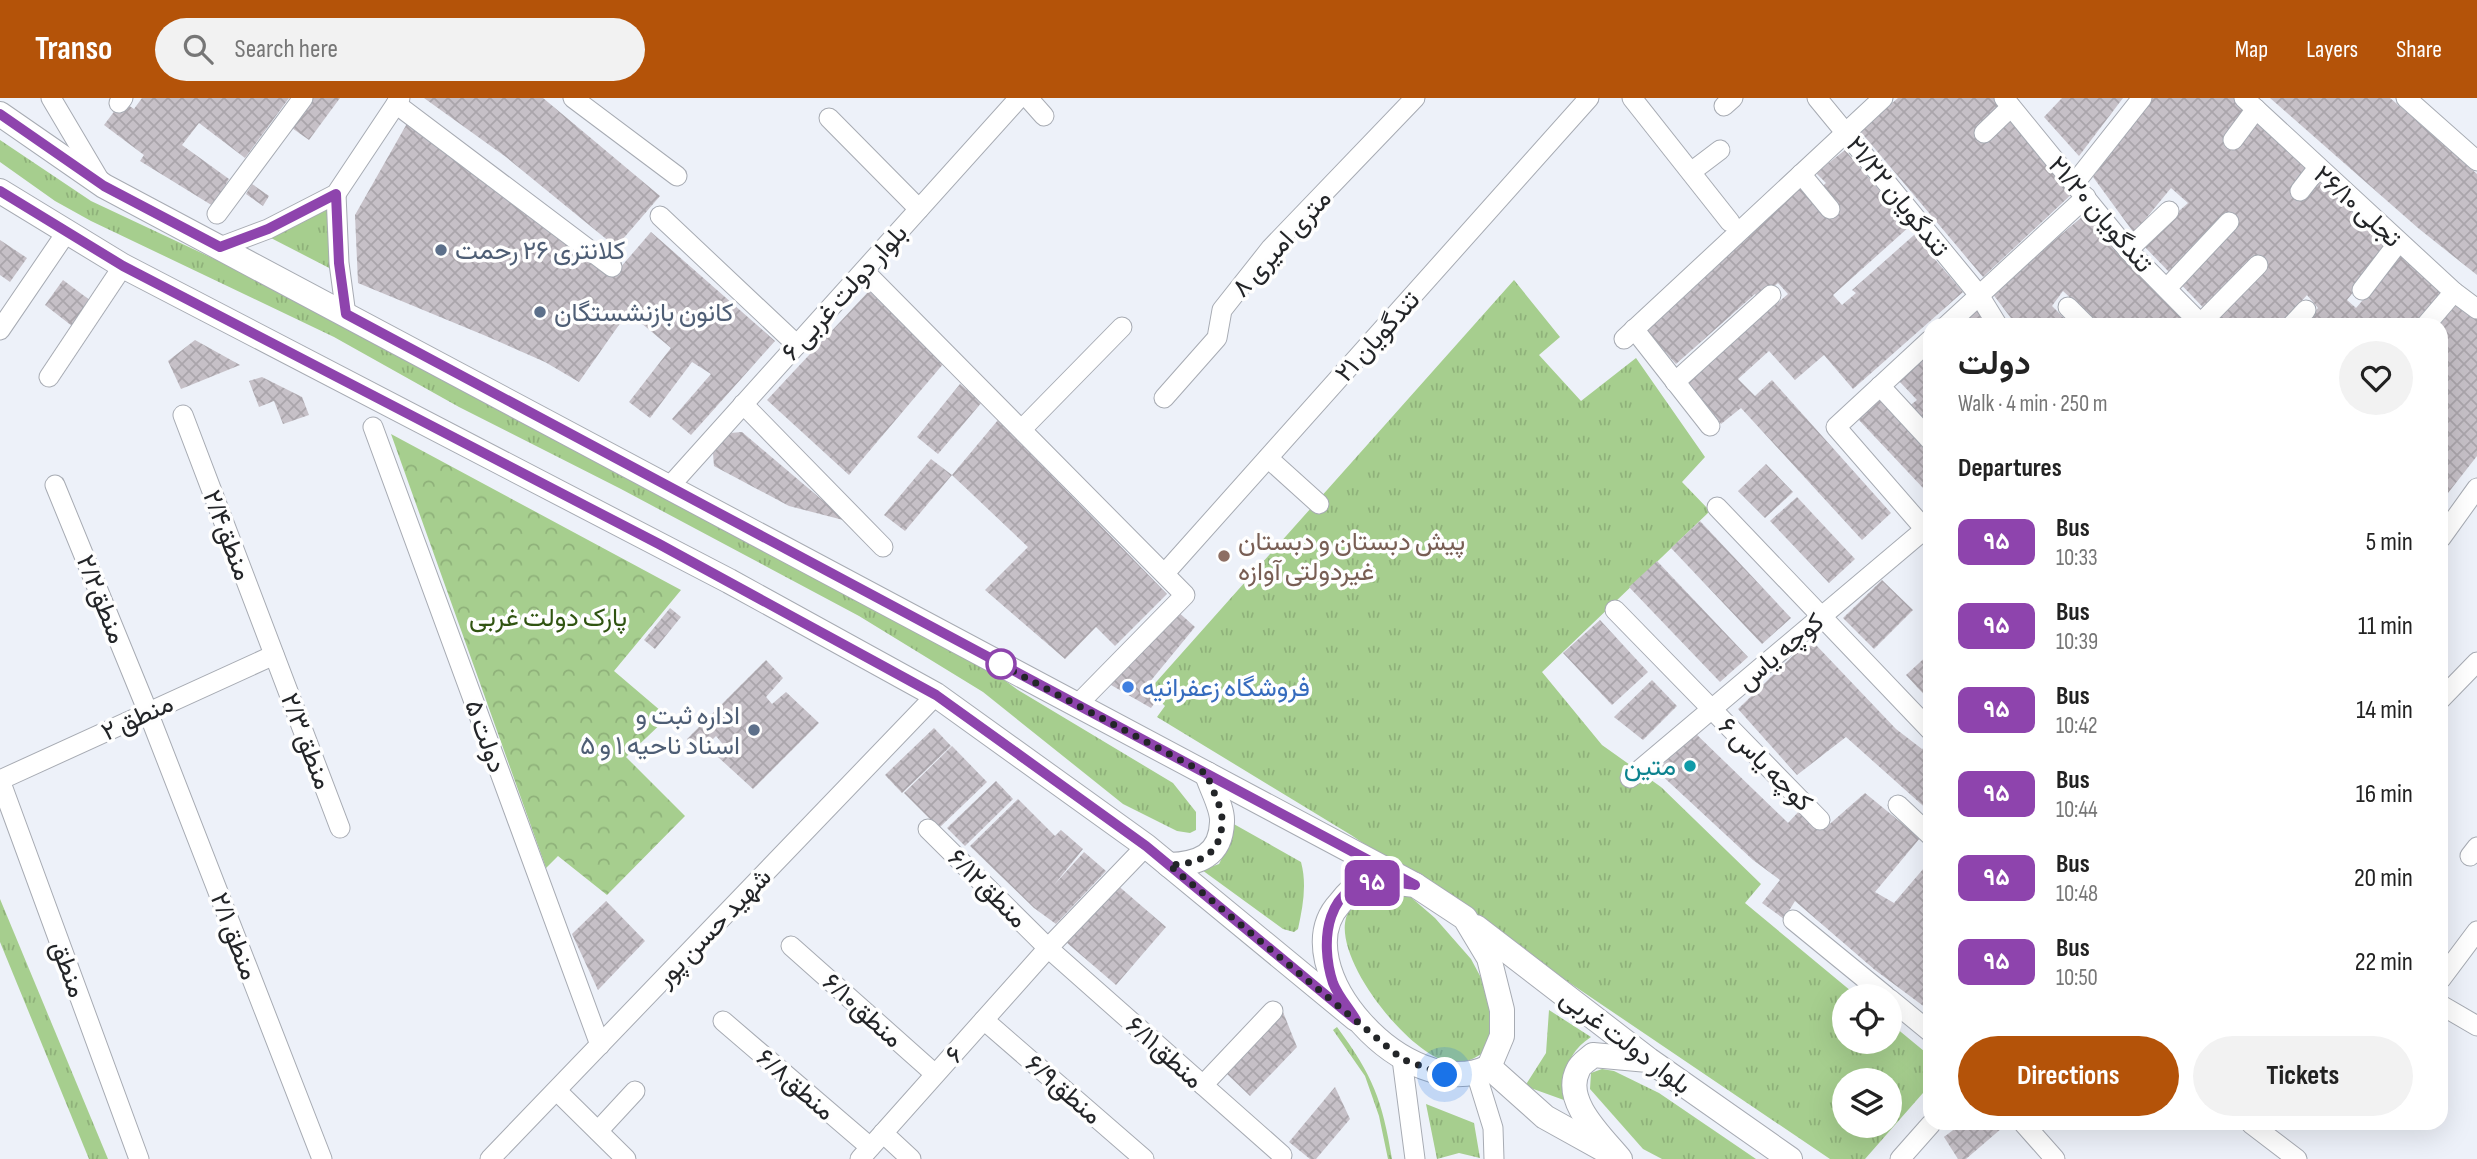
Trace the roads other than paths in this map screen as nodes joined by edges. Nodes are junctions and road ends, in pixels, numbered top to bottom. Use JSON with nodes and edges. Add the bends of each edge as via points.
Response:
{"nodes":[{"id":1,"x":51,"y":98,"type":"edge"},
{"id":2,"x":303,"y":98,"type":"edge"},
{"id":3,"x":573,"y":98,"type":"edge"},
{"id":4,"x":1019,"y":98,"type":"edge"},
{"id":5,"x":1028,"y":98,"type":"edge"},
{"id":6,"x":1415,"y":98,"type":"edge"},
{"id":7,"x":1589,"y":98,"type":"edge"},
{"id":8,"x":1632,"y":98,"type":"edge"},
{"id":9,"x":1817,"y":98,"type":"edge"},
{"id":10,"x":1883,"y":98,"type":"edge"},
{"id":11,"x":2142,"y":98,"type":"edge"},
{"id":12,"x":2406,"y":98,"type":"edge"},
{"id":13,"x":398,"y":101,"type":"edge"},
{"id":14,"x":2008,"y":102,"type":"edge"},
{"id":15,"x":2250,"y":104,"type":"edge"},
{"id":16,"x":0,"y":114,"type":"edge"},
{"id":17,"x":1044,"y":116,"type":"dead end"},
{"id":18,"x":829,"y":118,"type":"dead end"},
{"id":19,"x":1845,"y":132,"type":"junction"},
{"id":20,"x":1984,"y":133,"type":"dead end"},
{"id":21,"x":2233,"y":140,"type":"dead end"},
{"id":22,"x":1720,"y":150,"type":"dead end"},
{"id":23,"x":2477,"y":161,"type":"edge"},
{"id":24,"x":2317,"y":169,"type":"junction"},
{"id":25,"x":1691,"y":172,"type":"junction"},
{"id":26,"x":1801,"y":174,"type":"junction"},
{"id":27,"x":677,"y":176,"type":"dead end"},
{"id":28,"x":104,"y":186,"type":"junction"},
{"id":29,"x":0,"y":191,"type":"edge"},
{"id":30,"x":2080,"y":191,"type":"junction"},
{"id":31,"x":2300,"y":191,"type":"dead end"},
{"id":32,"x":336,"y":194,"type":"junction"},
{"id":33,"x":919,"y":209,"type":"junction"},
{"id":34,"x":1830,"y":209,"type":"dead end"},
{"id":35,"x":2169,"y":211,"type":"dead end"},
{"id":36,"x":217,"y":214,"type":"dead end"},
{"id":37,"x":660,"y":215,"type":"dead end"},
{"id":38,"x":1730,"y":222,"type":"dead end"},
{"id":39,"x":2229,"y":222,"type":"dead end"},
{"id":40,"x":66,"y":233,"type":"junction"},
{"id":41,"x":2398,"y":243,"type":"junction"},
{"id":42,"x":220,"y":247,"type":"junction"},
{"id":43,"x":2128,"y":250,"type":"junction"},
{"id":44,"x":2258,"y":265,"type":"dead end"},
{"id":45,"x":123,"y":266,"type":"junction"},
{"id":46,"x":611,"y":267,"type":"dead end"},
{"id":47,"x":864,"y":271,"type":"junction"},
{"id":48,"x":2166,"y":288,"type":"junction"},
{"id":49,"x":2362,"y":290,"type":"dead end"},
{"id":50,"x":2454,"y":292,"type":"junction"},
{"id":51,"x":1771,"y":295,"type":"dead end"},
{"id":52,"x":1979,"y":295,"type":"junction"},
{"id":53,"x":2068,"y":307,"type":"dead end"},
{"id":54,"x":2477,"y":309,"type":"edge"},
{"id":55,"x":2306,"y":310,"type":"dead end"},
{"id":56,"x":346,"y":314,"type":"junction"},
{"id":57,"x":1955,"y":318,"type":"edge"},
{"id":58,"x":1993,"y":318,"type":"edge"},
{"id":59,"x":2079,"y":318,"type":"edge"},
{"id":60,"x":2196,"y":318,"type":"edge"},
{"id":61,"x":2208,"y":318,"type":"edge"},
{"id":62,"x":2298,"y":318,"type":"edge"},
{"id":63,"x":2432,"y":318,"type":"edge"},
{"id":64,"x":1122,"y":327,"type":"dead end"},
{"id":65,"x":0,"y":330,"type":"edge"},
{"id":66,"x":797,"y":345,"type":"junction"},
{"id":67,"x":1923,"y":346,"type":"edge"},
{"id":68,"x":49,"y":377,"type":"dead end"},
{"id":69,"x":1675,"y":382,"type":"junction"},
{"id":70,"x":1880,"y":386,"type":"junction"},
{"id":71,"x":1164,"y":398,"type":"dead end"},
{"id":72,"x":743,"y":404,"type":"junction"},
{"id":73,"x":183,"y":415,"type":"dead end"},
{"id":74,"x":1710,"y":426,"type":"dead end"},
{"id":75,"x":373,"y":427,"type":"dead end"},
{"id":76,"x":1023,"y":428,"type":"junction"},
{"id":77,"x":1923,"y":432,"type":"edge"},
{"id":78,"x":1268,"y":458,"type":"junction"},
{"id":79,"x":55,"y":485,"type":"dead end"},
{"id":80,"x":668,"y":487,"type":"junction"},
{"id":81,"x":2477,"y":488,"type":"edge"},
{"id":82,"x":1319,"y":504,"type":"dead end"},
{"id":83,"x":1717,"y":507,"type":"dead end"},
{"id":84,"x":1923,"y":523,"type":"edge"},
{"id":85,"x":2448,"y":528,"type":"edge"},
{"id":86,"x":1923,"y":535,"type":"edge"},
{"id":87,"x":883,"y":547,"type":"dead end"},
{"id":88,"x":1165,"y":573,"type":"junction"},
{"id":89,"x":1615,"y":610,"type":"dead end"},
{"id":90,"x":1821,"y":617,"type":"junction"},
{"id":91,"x":274,"y":655,"type":"junction"},
{"id":92,"x":2477,"y":662,"type":"edge"},
{"id":93,"x":2448,"y":692,"type":"edge"},
{"id":94,"x":936,"y":695,"type":"junction"},
{"id":95,"x":1077,"y":705,"type":"junction"},
{"id":96,"x":1711,"y":709,"type":"junction"},
{"id":97,"x":148,"y":712,"type":"junction"},
{"id":98,"x":1923,"y":723,"type":"edge"},
{"id":99,"x":1207,"y":774,"type":"junction"},
{"id":100,"x":1630,"y":778,"type":"dead end"},
{"id":101,"x":0,"y":780,"type":"edge"},
{"id":102,"x":1898,"y":805,"type":"dead end"},
{"id":103,"x":1820,"y":820,"type":"dead end"},
{"id":104,"x":340,"y":828,"type":"dead end"},
{"id":105,"x":1923,"y":828,"type":"edge"},
{"id":106,"x":928,"y":829,"type":"dead end"},
{"id":107,"x":1146,"y":846,"type":"junction"},
{"id":108,"x":1169,"y":865,"type":"junction"},
{"id":109,"x":1415,"y":885,"type":"junction"},
{"id":110,"x":1465,"y":918,"type":"junction"},
{"id":111,"x":1793,"y":920,"type":"dead end"},
{"id":112,"x":2477,"y":931,"type":"edge"},
{"id":113,"x":791,"y":947,"type":"dead end"},
{"id":114,"x":1048,"y":948,"type":"junction"},
{"id":115,"x":2448,"y":967,"type":"edge"},
{"id":116,"x":1871,"y":984,"type":"edge"},
{"id":117,"x":1902,"y":1009,"type":"edge"},
{"id":118,"x":2448,"y":1009,"type":"edge"},
{"id":119,"x":1273,"y":1011,"type":"dead end"},
{"id":120,"x":984,"y":1020,"type":"junction"},
{"id":121,"x":1356,"y":1020,"type":"junction"},
{"id":122,"x":723,"y":1021,"type":"dead end"},
{"id":123,"x":1923,"y":1026,"type":"edge"},
{"id":124,"x":2477,"y":1026,"type":"edge"},
{"id":125,"x":600,"y":1045,"type":"junction"},
{"id":126,"x":1402,"y":1059,"type":"junction"},
{"id":127,"x":1649,"y":1060,"type":"junction"},
{"id":128,"x":1482,"y":1070,"type":"junction"},
{"id":129,"x":935,"y":1074,"type":"junction"},
{"id":130,"x":1203,"y":1085,"type":"junction"},
{"id":131,"x":557,"y":1091,"type":"junction"},
{"id":132,"x":635,"y":1091,"type":"dead end"},
{"id":133,"x":1926,"y":1130,"type":"edge"},
{"id":134,"x":2029,"y":1130,"type":"edge"},
{"id":135,"x":2259,"y":1130,"type":"edge"},
{"id":136,"x":598,"y":1131,"type":"junction"},
{"id":137,"x":871,"y":1146,"type":"edge"},
{"id":138,"x":1282,"y":1155,"type":"dead end"},
{"id":139,"x":139,"y":1159,"type":"edge"},
{"id":140,"x":322,"y":1159,"type":"edge"},
{"id":141,"x":490,"y":1159,"type":"edge"},
{"id":142,"x":626,"y":1159,"type":"edge"},
{"id":143,"x":911,"y":1159,"type":"edge"},
{"id":144,"x":1144,"y":1159,"type":"edge"},
{"id":145,"x":1415,"y":1159,"type":"edge"},
{"id":146,"x":1494,"y":1159,"type":"edge"},
{"id":147,"x":1620,"y":1159,"type":"edge"},
{"id":148,"x":1790,"y":1159,"type":"edge"},
{"id":149,"x":1900,"y":1159,"type":"edge"},
{"id":150,"x":2055,"y":1159,"type":"edge"},
{"id":151,"x":2297,"y":1159,"type":"edge"}],
"edges":[{"from":1,"to":28,"type":"street"},
{"from":2,"to":36,"type":"street"},
{"from":3,"to":27,"type":"street"},
{"from":4,"to":33,"type":"street","name":"بلوار دولت غربی ۶"},
{"from":5,"to":17,"type":"street"},
{"from":6,"to":71,"type":"street","name":"۸ متری امیری","via":[[1271,248],[1222,310],[1217,338]]},
{"from":7,"to":78,"type":"street","name":"۲۱ تندگویان"},
{"from":8,"to":25,"type":"street"},
{"from":9,"to":19,"type":"street","name":"۲۱/۲۲ تندگویان"},
{"from":10,"to":19,"type":"street"},
{"from":11,"to":30,"type":"street"},
{"from":12,"to":23,"type":"street"},
{"from":13,"to":32,"type":"street"},
{"from":13,"to":46,"type":"street"},
{"from":14,"to":20,"type":"street"},
{"from":14,"to":30,"type":"street","name":"۲۱/۲۰ تندگویان"},
{"from":15,"to":21,"type":"street"},
{"from":15,"to":24,"type":"street","name":"۲۶/۱۰ تجلی"},
{"from":16,"to":28,"type":"main road"},
{"from":18,"to":33,"type":"street"},
{"from":19,"to":26,"type":"street"},
{"from":19,"to":52,"type":"street","name":"۲۱/۲۲ تندگویان"},
{"from":22,"to":25,"type":"street"},
{"from":24,"to":31,"type":"street"},
{"from":24,"to":41,"type":"street","name":"۲۶/۱۰ تجلی"},
{"from":25,"to":38,"type":"street"},
{"from":26,"to":34,"type":"street"},
{"from":26,"to":69,"type":"street","via":[[1629,334]]},
{"from":28,"to":42,"type":"main road"},
{"from":29,"to":40,"type":"main road"},
{"from":30,"to":43,"type":"street","name":"۲۱/۲۰ تندگویان"},
{"from":30,"to":52,"type":"street"},
{"from":32,"to":42,"type":"street","via":[[268,229]]},
{"from":32,"to":56,"type":"street"},
{"from":33,"to":47,"type":"street","name":"بلوار دولت غربی ۶"},
{"from":35,"to":43,"type":"street"},
{"from":37,"to":66,"type":"street"},
{"from":39,"to":48,"type":"street"},
{"from":40,"to":45,"type":"main road"},
{"from":40,"to":65,"type":"street"},
{"from":41,"to":49,"type":"street"},
{"from":41,"to":50,"type":"street","name":"۲۶/۱۰ تجلی"},
{"from":42,"to":56,"type":"main road"},
{"from":43,"to":48,"type":"street","name":"۲۱/۲۰ تندگویان"},
{"from":44,"to":61,"type":"street"},
{"from":45,"to":68,"type":"street"},
{"from":45,"to":94,"type":"main road","via":[[705,568]]},
{"from":47,"to":66,"type":"street","name":"بلوار دولت غربی ۶"},
{"from":47,"to":76,"type":"street"},
{"from":48,"to":60,"type":"street","name":"۲۱/۲۰ تندگویان"},
{"from":50,"to":54,"type":"street","name":"۲۶/۱۰ تجلی"},
{"from":50,"to":63,"type":"street"},
{"from":51,"to":69,"type":"street"},
{"from":52,"to":57,"type":"street"},
{"from":52,"to":58,"type":"street","name":"۲۱/۲۲ تندگویان"},
{"from":53,"to":59,"type":"street"},
{"from":55,"to":62,"type":"street"},
{"from":56,"to":80,"type":"main road"},
{"from":64,"to":76,"type":"street"},
{"from":66,"to":72,"type":"street","name":"بلوار دولت غربی ۶"},
{"from":67,"to":70,"type":"street"},
{"from":69,"to":74,"type":"street"},
{"from":70,"to":77,"type":"street"},
{"from":70,"to":84,"type":"street","via":[[1836,427]]},
{"from":72,"to":80,"type":"street","name":"بلوار دولت غربی ۶"},
{"from":72,"to":87,"type":"street"},
{"from":73,"to":91,"type":"street","name":"منطق۲/۴"},
{"from":75,"to":125,"type":"street","name":"۵ دولت"},
{"from":76,"to":88,"type":"street"},
{"from":78,"to":82,"type":"street"},
{"from":78,"to":88,"type":"street","name":"۲۱ تندگویان"},
{"from":79,"to":97,"type":"street","name":"منطق۲/۲"},
{"from":80,"to":95,"type":"main road"},
{"from":81,"to":85,"type":"street"},
{"from":83,"to":90,"type":"street"},
{"from":86,"to":90,"type":"street","name":"کوچه یاس"},
{"from":88,"to":95,"type":"street","via":[[1185,595]]},
{"from":89,"to":96,"type":"street","name":"کوچه یاس ۶"},
{"from":90,"to":96,"type":"street","name":"کوچه یاس"},
{"from":90,"to":98,"type":"street"},
{"from":91,"to":97,"type":"street","name":"منطق ۲"},
{"from":91,"to":104,"type":"street","name":"منطق ۲/۳"},
{"from":92,"to":93,"type":"street"},
{"from":94,"to":107,"type":"main road"},
{"from":94,"to":125,"type":"street","name":"شهید حسن پور"},
{"from":95,"to":99,"type":"main road"},
{"from":96,"to":100,"type":"street","name":"کوچه یاس"},
{"from":96,"to":103,"type":"street","name":"کوچه یاس ۶"},
{"from":97,"to":101,"type":"street","name":"منطق ۲"},
{"from":97,"to":140,"type":"street","name":"منطق ۲/۱"},
{"from":99,"to":108,"type":"main road","via":[[1223,821],[1216,848],[1194,864]]},
{"from":99,"to":109,"type":"main road"},
{"from":101,"to":139,"type":"street","name":"منطق"},
{"from":102,"to":105,"type":"street"},
{"from":106,"to":114,"type":"street","name":"منطق۶/۱۲"},
{"from":107,"to":108,"type":"main road"},
{"from":107,"to":114,"type":"street","name":"۶"},
{"from":108,"to":121,"type":"main road"},
{"from":109,"to":110,"type":"main road"},
{"from":109,"to":121,"type":"main road","via":[[1381,881],[1352,889],[1333,910],[1325,935],[1329,965],[1334,985]]},
{"from":110,"to":127,"type":"main road","name":"بلوار دولت غربی"},
{"from":110,"to":128,"type":"main road","via":[[1489,958],[1500,997],[1502,1036]]},
{"from":111,"to":116,"type":"street"},
{"from":112,"to":115,"type":"street"},
{"from":113,"to":129,"type":"street","name":"منطق۶/۱۰"},
{"from":114,"to":120,"type":"street","name":"۶"},
{"from":114,"to":130,"type":"street","name":"منطق۶/۱۱"},
{"from":117,"to":123,"type":"street"},
{"from":118,"to":124,"type":"street"},
{"from":119,"to":130,"type":"street"},
{"from":120,"to":129,"type":"street","name":"۶"},
{"from":120,"to":144,"type":"street","name":"منطق۶/۹"},
{"from":121,"to":126,"type":"main road"},
{"from":122,"to":137,"type":"street","name":"منطق۶/۸"},
{"from":125,"to":131,"type":"street","name":"شهید حسن پور"},
{"from":126,"to":128,"type":"main road","via":[[1445,1075]]},
{"from":126,"to":145,"type":"street"},
{"from":127,"to":147,"type":"main road","via":[[1593,1055],[1578,1069],[1574,1090],[1582,1111]]},
{"from":127,"to":148,"type":"main road","name":"بلوار دولت غربی"},
{"from":128,"to":146,"type":"street"},
{"from":128,"to":147,"type":"main road","via":[[1545,1117]]},
{"from":129,"to":137,"type":"street","name":"۶"},
{"from":130,"to":138,"type":"street","name":"منطق۶/۱۱"},
{"from":131,"to":136,"type":"street"},
{"from":131,"to":141,"type":"street","name":"شهید حسن پور"},
{"from":132,"to":136,"type":"street"},
{"from":133,"to":149,"type":"street"},
{"from":134,"to":150,"type":"street"},
{"from":135,"to":151,"type":"street"},
{"from":136,"to":142,"type":"street"},
{"from":137,"to":143,"type":"street","name":"منطق۶/۸"}]}
